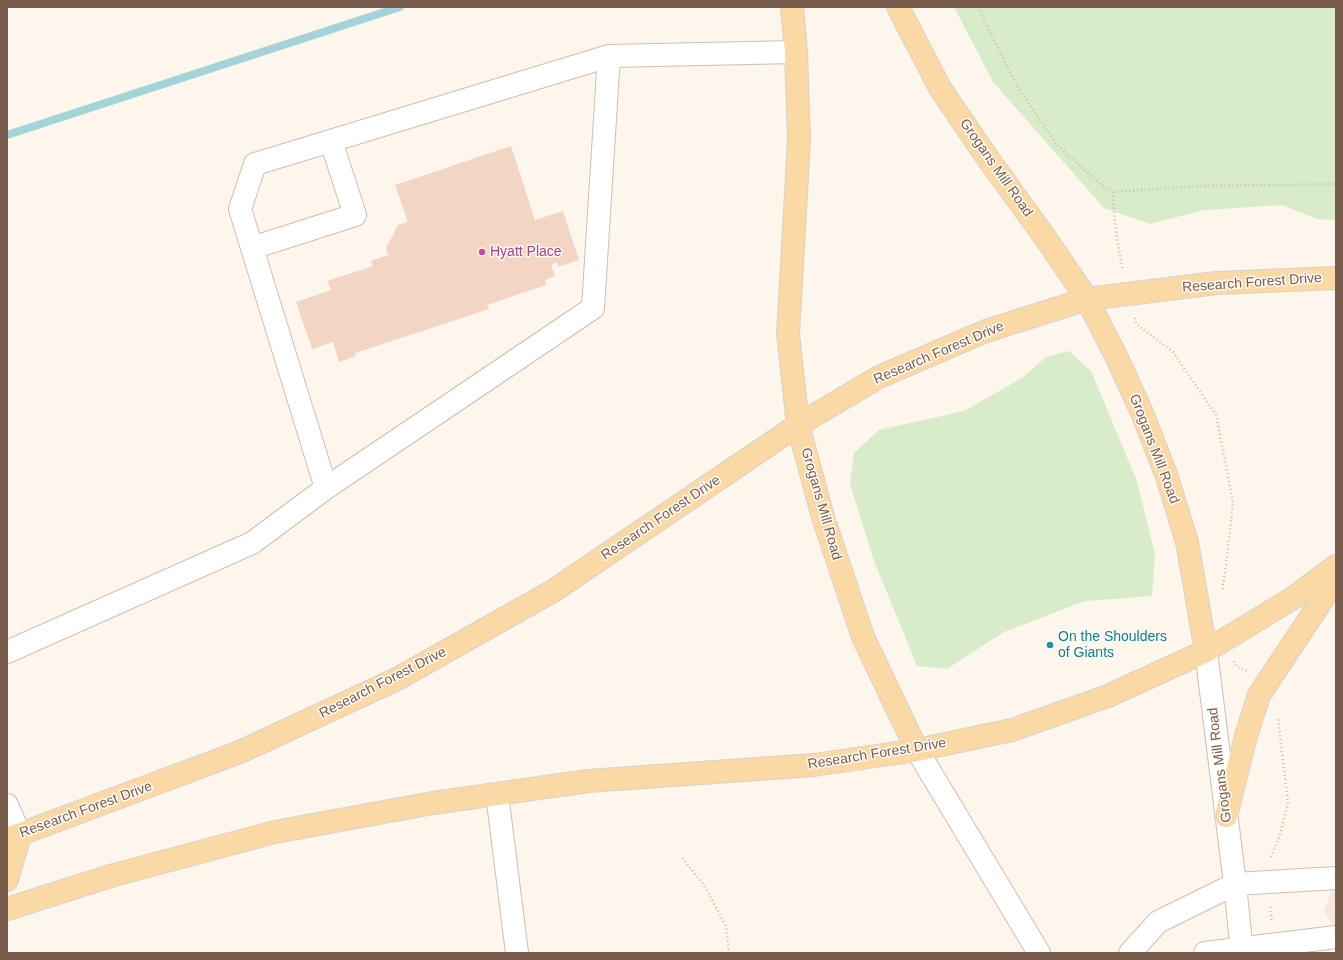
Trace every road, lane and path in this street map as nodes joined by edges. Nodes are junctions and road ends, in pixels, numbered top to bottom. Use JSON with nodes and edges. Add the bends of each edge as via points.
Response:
{"nodes":[{"id":1,"x":792,"y":7,"type":"edge"},
{"id":2,"x":898,"y":7,"type":"edge"},
{"id":3,"x":796,"y":52,"type":"junction"},
{"id":4,"x":609,"y":56,"type":"junction"},
{"id":5,"x":331,"y":141,"type":"junction"},
{"id":6,"x":1336,"y":184,"type":"edge"},
{"id":7,"x":1113,"y":192,"type":"dead end"},
{"id":8,"x":252,"y":248,"type":"junction"},
{"id":9,"x":1336,"y":278,"type":"edge"},
{"id":10,"x":1087,"y":299,"type":"junction"},
{"id":11,"x":798,"y":425,"type":"junction"},
{"id":12,"x":326,"y":488,"type":"junction"},
{"id":13,"x":1336,"y":566,"type":"edge"},
{"id":14,"x":1336,"y":579,"type":"edge"},
{"id":15,"x":1206,"y":651,"type":"junction"},
{"id":16,"x":7,"y":652,"type":"edge"},
{"id":17,"x":917,"y":750,"type":"junction"},
{"id":18,"x":497,"y":794,"type":"junction"},
{"id":19,"x":7,"y":805,"type":"edge"},
{"id":20,"x":1226,"y":816,"type":"junction"},
{"id":21,"x":13,"y":837,"type":"edge"},
{"id":22,"x":682,"y":858,"type":"dead end"},
{"id":23,"x":1336,"y":878,"type":"edge"},
{"id":24,"x":7,"y":880,"type":"edge"},
{"id":25,"x":1235,"y":884,"type":"junction"},
{"id":26,"x":7,"y":909,"type":"edge"},
{"id":27,"x":1336,"y":937,"type":"edge"},
{"id":28,"x":1242,"y":951,"type":"edge"},
{"id":29,"x":517,"y":953,"type":"edge"},
{"id":30,"x":730,"y":953,"type":"edge"},
{"id":31,"x":1039,"y":953,"type":"edge"},
{"id":32,"x":1130,"y":953,"type":"edge"},
{"id":33,"x":1205,"y":953,"type":"edge"}],
"edges":[{"from":1,"to":3,"type":"main road","name":"Grogans Mill Road"},
{"from":2,"to":10,"type":"main road","name":"Grogans Mill Road","via":[[940,88]]},
{"from":3,"to":4,"type":"street"},
{"from":3,"to":11,"type":"main road","name":"Grogans Mill Road","via":[[800,141],[788,334]]},
{"from":4,"to":5,"type":"street"},
{"from":4,"to":12,"type":"street","via":[[593,308]]},
{"from":5,"to":8,"type":"street","via":[[256,164],[240,209]]},
{"from":5,"to":8,"type":"street","via":[[355,215]]},
{"from":6,"to":7,"type":"path","via":[[1197,186]]},
{"from":8,"to":12,"type":"street"},
{"from":9,"to":10,"type":"main road","name":"Research Forest Drive","via":[[1217,283]]},
{"from":10,"to":11,"type":"main road","name":"Research Forest Drive","via":[[986,331],[879,377]]},
{"from":10,"to":15,"type":"main road","name":"Grogans Mill Road","via":[[1143,415],[1167,477],[1187,542]]},
{"from":11,"to":17,"type":"main road","name":"Grogans Mill Road","via":[[823,517],[863,637]]},
{"from":11,"to":21,"type":"main road","name":"Research Forest Drive","via":[[553,591],[397,679],[240,752]]},
{"from":12,"to":16,"type":"street","via":[[252,543]]},
{"from":13,"to":15,"type":"main road","name":"Research Forest Drive","via":[[1293,598]]},
{"from":14,"to":20,"type":"main road","via":[[1259,695]]},
{"from":15,"to":17,"type":"main road","name":"Research Forest Drive","via":[[1108,696],[1012,730]]},
{"from":15,"to":20,"type":"street","name":"Grogans Mill Road"},
{"from":17,"to":18,"type":"main road","name":"Research Forest Drive","via":[[814,765],[588,780]]},
{"from":17,"to":31,"type":"street","name":"Grogans Mill Road"},
{"from":18,"to":26,"type":"main road","name":"Research Forest Drive","via":[[275,832],[114,875]]},
{"from":18,"to":29,"type":"street"},
{"from":19,"to":21,"type":"street"},
{"from":20,"to":25,"type":"street","name":"Grogans Mill Road"},
{"from":21,"to":24,"type":"main road"},
{"from":22,"to":30,"type":"path","via":[[704,885],[726,926]]},
{"from":23,"to":25,"type":"street"},
{"from":25,"to":28,"type":"street","name":"Grogans Mill Road"},
{"from":25,"to":32,"type":"street","via":[[1158,922]]},
{"from":27,"to":28,"type":"street"},
{"from":28,"to":33,"type":"street"}]}
